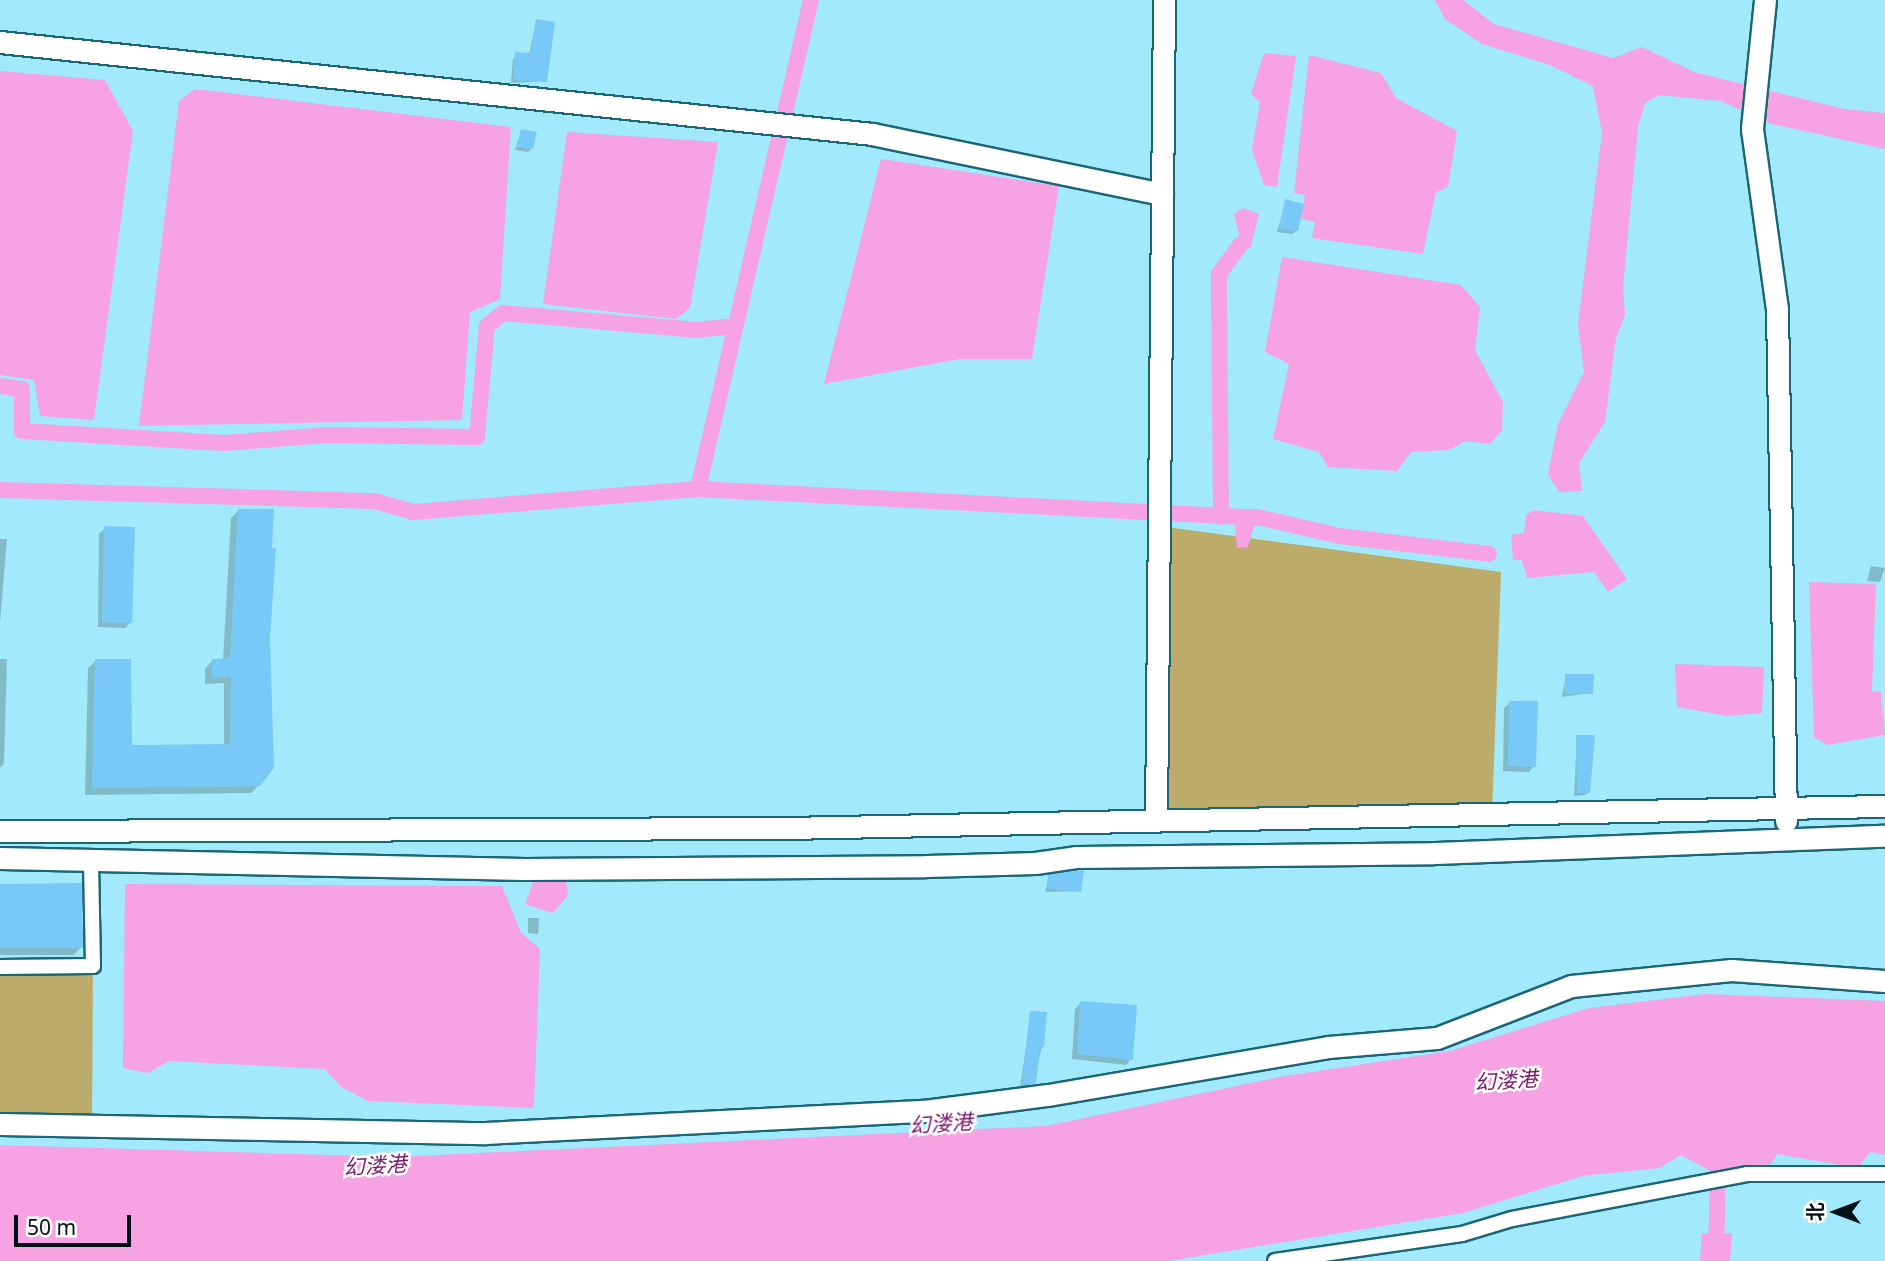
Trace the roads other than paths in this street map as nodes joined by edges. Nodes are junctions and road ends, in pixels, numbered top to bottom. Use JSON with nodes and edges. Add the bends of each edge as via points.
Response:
{"nodes":[{"id":1,"x":1164,"y":0,"type":"edge"},
{"id":2,"x":1765,"y":0,"type":"edge"},
{"id":3,"x":0,"y":42,"type":"edge"},
{"id":4,"x":1162,"y":194,"type":"junction"},
{"id":5,"x":1885,"y":806,"type":"edge"},
{"id":6,"x":1786,"y":809,"type":"junction"},
{"id":7,"x":1156,"y":819,"type":"junction"},
{"id":8,"x":1075,"y":821,"type":"junction"},
{"id":9,"x":0,"y":831,"type":"edge"},
{"id":10,"x":1885,"y":836,"type":"edge"},
{"id":11,"x":1787,"y":840,"type":"junction"},
{"id":12,"x":1076,"y":857,"type":"junction"},
{"id":13,"x":0,"y":858,"type":"edge"},
{"id":14,"x":91,"y":860,"type":"junction"},
{"id":15,"x":0,"y":967,"type":"edge"},
{"id":16,"x":1885,"y":981,"type":"edge"},
{"id":17,"x":0,"y":1124,"type":"edge"},
{"id":18,"x":1885,"y":1174,"type":"edge"},
{"id":19,"x":1275,"y":1261,"type":"edge"}],
"edges":[{"from":1,"to":4,"type":"main road"},
{"from":2,"to":6,"type":"main road","via":[[1752,129],[1777,309]]},
{"from":3,"to":4,"type":"main road","via":[[872,134]]},
{"from":4,"to":7,"type":"main road"},
{"from":5,"to":6,"type":"main road"},
{"from":6,"to":7,"type":"main road"},
{"from":6,"to":11,"type":"main road"},
{"from":7,"to":8,"type":"main road"},
{"from":8,"to":9,"type":"main road","via":[[772,828]]},
{"from":8,"to":12,"type":"main road"},
{"from":10,"to":11,"type":"main road"},
{"from":11,"to":12,"type":"main road","via":[[1433,853]]},
{"from":12,"to":14,"type":"main road","via":[[1035,863],[926,866],[539,869]]},
{"from":13,"to":14,"type":"main road"},
{"from":14,"to":15,"type":"street","via":[[93,966]]},
{"from":16,"to":17,"type":"main road","via":[[1731,970],[1571,986],[1437,1038],[1328,1047],[1048,1095],[924,1111],[485,1133]]},
{"from":18,"to":19,"type":"street","via":[[1747,1174],[1512,1219],[1462,1234]]}]}
